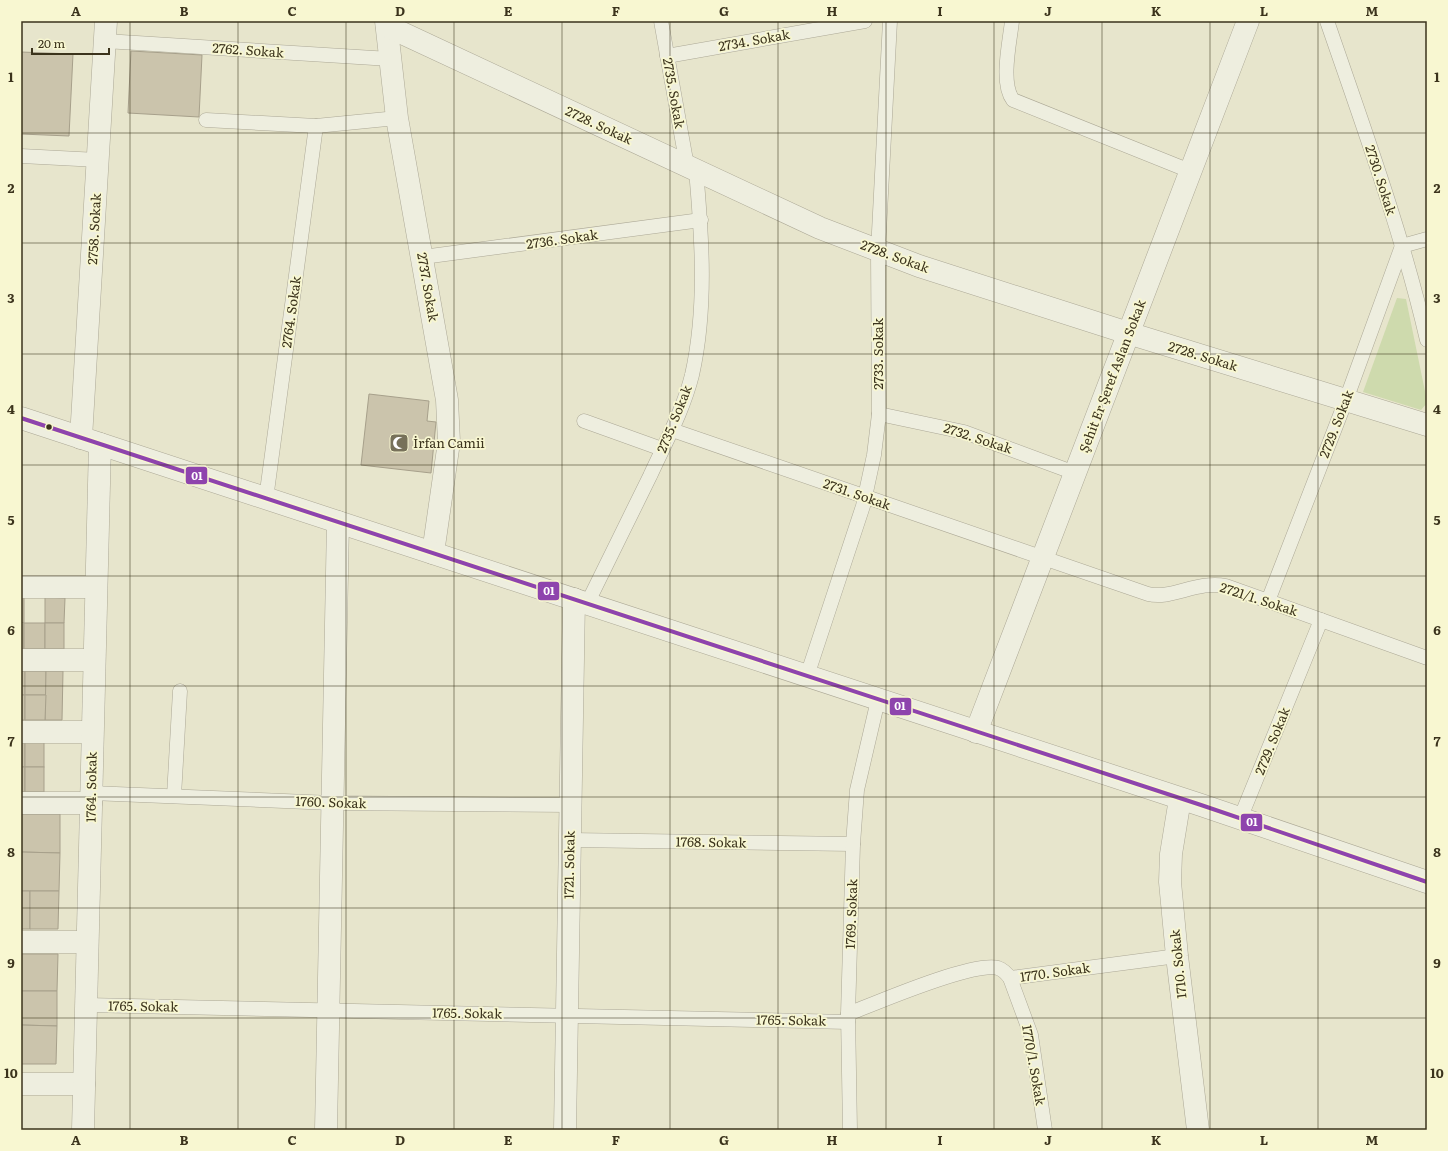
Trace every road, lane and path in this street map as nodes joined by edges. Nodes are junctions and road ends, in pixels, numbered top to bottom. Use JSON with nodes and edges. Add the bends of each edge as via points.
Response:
{"nodes":[{"id":1,"x":661,"y":21,"type":"edge"},
{"id":2,"x":865,"y":21,"type":"edge"},
{"id":3,"x":890,"y":21,"type":"edge"},
{"id":4,"x":1012,"y":21,"type":"edge"},
{"id":5,"x":1248,"y":21,"type":"edge"},
{"id":6,"x":1327,"y":21,"type":"edge"},
{"id":7,"x":841,"y":23,"type":"edge"},
{"id":8,"x":387,"y":24,"type":"edge"},
{"id":9,"x":105,"y":31,"type":"edge"},
{"id":10,"x":667,"y":56,"type":"junction"},
{"id":11,"x":390,"y":59,"type":"junction"},
{"id":12,"x":397,"y":118,"type":"junction"},
{"id":13,"x":206,"y":120,"type":"dead end"},
{"id":14,"x":316,"y":126,"type":"junction"},
{"id":15,"x":21,"y":156,"type":"edge"},
{"id":16,"x":98,"y":160,"type":"junction"},
{"id":17,"x":692,"y":168,"type":"junction"},
{"id":18,"x":1190,"y":171,"type":"junction"},
{"id":19,"x":701,"y":220,"type":"junction"},
{"id":20,"x":1427,"y":239,"type":"edge"},
{"id":21,"x":1402,"y":246,"type":"junction"},
{"id":22,"x":878,"y":251,"type":"junction"},
{"id":23,"x":423,"y":258,"type":"junction"},
{"id":24,"x":1128,"y":333,"type":"junction"},
{"id":25,"x":1427,"y":340,"type":"edge"},
{"id":26,"x":1346,"y":400,"type":"junction"},
{"id":27,"x":878,"y":414,"type":"junction"},
{"id":28,"x":21,"y":418,"type":"edge"},
{"id":29,"x":584,"y":421,"type":"dead end"},
{"id":30,"x":1427,"y":425,"type":"edge"},
{"id":31,"x":672,"y":430,"type":"junction"},
{"id":32,"x":90,"y":441,"type":"junction"},
{"id":33,"x":662,"y":450,"type":"junction"},
{"id":34,"x":1075,"y":473,"type":"junction"},
{"id":35,"x":865,"y":497,"type":"junction"},
{"id":36,"x":266,"y":499,"type":"junction"},
{"id":37,"x":338,"y":522,"type":"junction"},
{"id":38,"x":432,"y":553,"type":"junction"},
{"id":39,"x":1042,"y":559,"type":"junction"},
{"id":40,"x":21,"y":587,"type":"edge"},
{"id":41,"x":96,"y":587,"type":"junction"},
{"id":42,"x":1268,"y":601,"type":"junction"},
{"id":43,"x":580,"y":602,"type":"junction"},
{"id":44,"x":1321,"y":620,"type":"junction"},
{"id":45,"x":1427,"y":658,"type":"edge"},
{"id":46,"x":21,"y":660,"type":"edge"},
{"id":47,"x":94,"y":660,"type":"junction"},
{"id":48,"x":807,"y":676,"type":"junction"},
{"id":49,"x":180,"y":691,"type":"dead end"},
{"id":50,"x":878,"y":700,"type":"junction"},
{"id":51,"x":21,"y":732,"type":"edge"},
{"id":52,"x":92,"y":732,"type":"junction"},
{"id":53,"x":976,"y":732,"type":"junction"},
{"id":54,"x":174,"y":796,"type":"junction"},
{"id":55,"x":91,"y":798,"type":"junction"},
{"id":56,"x":1180,"y":799,"type":"junction"},
{"id":57,"x":21,"y":803,"type":"edge"},
{"id":58,"x":332,"y":803,"type":"junction"},
{"id":59,"x":570,"y":805,"type":"junction"},
{"id":60,"x":1240,"y":818,"type":"junction"},
{"id":61,"x":570,"y":840,"type":"junction"},
{"id":62,"x":853,"y":844,"type":"junction"},
{"id":63,"x":1427,"y":882,"type":"edge"},
{"id":64,"x":21,"y":942,"type":"edge"},
{"id":65,"x":87,"y":942,"type":"junction"},
{"id":66,"x":1177,"y":956,"type":"junction"},
{"id":67,"x":1010,"y":978,"type":"junction"},
{"id":68,"x":86,"y":1005,"type":"junction"},
{"id":69,"x":328,"y":1010,"type":"junction"},
{"id":70,"x":567,"y":1015,"type":"junction"},
{"id":71,"x":848,"y":1018,"type":"junction"},
{"id":72,"x":21,"y":1084,"type":"edge"},
{"id":73,"x":84,"y":1084,"type":"junction"},
{"id":74,"x":83,"y":1130,"type":"edge"},
{"id":75,"x":326,"y":1130,"type":"edge"},
{"id":76,"x":564,"y":1130,"type":"edge"},
{"id":77,"x":850,"y":1130,"type":"edge"},
{"id":78,"x":1045,"y":1130,"type":"edge"},
{"id":79,"x":1198,"y":1130,"type":"edge"}],
"edges":[{"from":1,"to":10,"type":"lane","name":"2735. Sokak"},
{"from":2,"to":7,"type":"lane","name":"2734. Sokak"},
{"from":3,"to":22,"type":"lane","name":"2733. Sokak"},
{"from":4,"to":18,"type":"lane","via":[[1007,79],[1013,100]]},
{"from":5,"to":18,"type":"street","name":"Şehit Er Şeref Aslan Sokak"},
{"from":6,"to":21,"type":"lane","name":"2730. Sokak"},
{"from":7,"to":10,"type":"lane","name":"2734. Sokak"},
{"from":8,"to":11,"type":"street","name":"2737. Sokak"},
{"from":8,"to":17,"type":"street","name":"2728. Sokak"},
{"from":9,"to":11,"type":"lane","name":"2762. Sokak"},
{"from":9,"to":16,"type":"street","name":"2758. Sokak"},
{"from":10,"to":17,"type":"lane","name":"2735. Sokak"},
{"from":11,"to":12,"type":"street","name":"2737. Sokak"},
{"from":12,"to":14,"type":"lane"},
{"from":12,"to":23,"type":"street","name":"2737. Sokak"},
{"from":13,"to":14,"type":"lane"},
{"from":14,"to":36,"type":"lane","name":"2764. Sokak"},
{"from":15,"to":16,"type":"lane"},
{"from":16,"to":32,"type":"street","name":"2758. Sokak"},
{"from":17,"to":19,"type":"lane","name":"2735. Sokak"},
{"from":17,"to":22,"type":"street","name":"2728. Sokak","via":[[820,228]]},
{"from":18,"to":24,"type":"street","name":"Şehit Er Şeref Aslan Sokak"},
{"from":19,"to":23,"type":"lane","name":"2736. Sokak"},
{"from":19,"to":31,"type":"lane","name":"2735. Sokak","via":[[702,305],[697,343],[691,376]]},
{"from":20,"to":21,"type":"lane"},
{"from":21,"to":25,"type":"lane","name":"2730. Sokak"},
{"from":21,"to":26,"type":"lane","name":"2729. Sokak"},
{"from":22,"to":24,"type":"street","name":"2728. Sokak"},
{"from":22,"to":27,"type":"lane","name":"2733. Sokak"},
{"from":23,"to":38,"type":"street","name":"2737. Sokak","via":[[449,420],[447,462]]},
{"from":24,"to":26,"type":"street","name":"2728. Sokak"},
{"from":24,"to":34,"type":"street","name":"Şehit Er Şeref Aslan Sokak"},
{"from":26,"to":30,"type":"street","name":"2728. Sokak"},
{"from":26,"to":42,"type":"lane","name":"2729. Sokak"},
{"from":27,"to":34,"type":"lane","name":"2732. Sokak","via":[[964,432]]},
{"from":27,"to":35,"type":"lane","name":"2733. Sokak","via":[[874,455]]},
{"from":28,"to":32,"type":"street"},
{"from":29,"to":33,"type":"lane"},
{"from":31,"to":33,"type":"lane","name":"2735. Sokak"},
{"from":31,"to":35,"type":"lane","name":"2731. Sokak"},
{"from":32,"to":36,"type":"street"},
{"from":32,"to":41,"type":"street","name":"1764. Sokak"},
{"from":33,"to":43,"type":"lane","name":"2735. Sokak"},
{"from":34,"to":39,"type":"street","name":"Şehit Er Şeref Aslan Sokak"},
{"from":35,"to":39,"type":"lane","name":"2731. Sokak"},
{"from":35,"to":48,"type":"lane","name":"2733. Sokak"},
{"from":36,"to":37,"type":"street"},
{"from":37,"to":38,"type":"street"},
{"from":37,"to":58,"type":"street"},
{"from":38,"to":43,"type":"street"},
{"from":39,"to":42,"type":"lane","name":"2721/1. Sokak","via":[[1153,595],[1217,584]]},
{"from":39,"to":53,"type":"street","name":"Şehit Er Şeref Aslan Sokak"},
{"from":40,"to":41,"type":"street"},
{"from":41,"to":47,"type":"street","name":"1764. Sokak"},
{"from":42,"to":44,"type":"lane","name":"2721/1. Sokak"},
{"from":43,"to":48,"type":"street"},
{"from":43,"to":59,"type":"street","name":"1721. Sokak"},
{"from":44,"to":45,"type":"lane","name":"2721/1. Sokak"},
{"from":44,"to":60,"type":"lane","name":"2729. Sokak"},
{"from":46,"to":47,"type":"street"},
{"from":47,"to":52,"type":"street","name":"1764. Sokak"},
{"from":48,"to":50,"type":"street"},
{"from":49,"to":54,"type":"lane"},
{"from":50,"to":53,"type":"street"},
{"from":50,"to":62,"type":"lane","name":"1769. Sokak","via":[[857,790]]},
{"from":51,"to":52,"type":"street"},
{"from":52,"to":55,"type":"street","name":"1764. Sokak"},
{"from":53,"to":56,"type":"street"},
{"from":54,"to":55,"type":"lane","name":"1760. Sokak"},
{"from":54,"to":58,"type":"lane","name":"1760. Sokak"},
{"from":55,"to":57,"type":"street","name":"1760. Sokak"},
{"from":55,"to":65,"type":"street","name":"1764. Sokak"},
{"from":56,"to":60,"type":"street"},
{"from":56,"to":66,"type":"street","name":"1710. Sokak","via":[[1171,854],[1170,882]]},
{"from":58,"to":59,"type":"lane","name":"1760. Sokak"},
{"from":58,"to":69,"type":"street"},
{"from":59,"to":61,"type":"street","name":"1721. Sokak"},
{"from":60,"to":63,"type":"street"},
{"from":61,"to":62,"type":"lane","name":"1768. Sokak"},
{"from":61,"to":70,"type":"street","name":"1721. Sokak"},
{"from":62,"to":71,"type":"lane","name":"1769. Sokak"},
{"from":64,"to":65,"type":"street"},
{"from":65,"to":68,"type":"street","name":"1764. Sokak"},
{"from":66,"to":67,"type":"lane","name":"1770. Sokak"},
{"from":66,"to":79,"type":"street","name":"1710. Sokak"},
{"from":67,"to":71,"type":"lane","name":"1770. Sokak","via":[[998,968],[975,969]]},
{"from":67,"to":78,"type":"lane","name":"1770/1. Sokak","via":[[1031,1036]]},
{"from":68,"to":69,"type":"lane","name":"1765. Sokak"},
{"from":68,"to":73,"type":"street","name":"1764. Sokak"},
{"from":69,"to":70,"type":"lane","name":"1765. Sokak"},
{"from":69,"to":75,"type":"street"},
{"from":70,"to":71,"type":"lane","name":"1765. Sokak"},
{"from":70,"to":76,"type":"street","name":"1721. Sokak"},
{"from":71,"to":77,"type":"lane","name":"1769. Sokak"},
{"from":72,"to":73,"type":"street"},
{"from":73,"to":74,"type":"street","name":"1764. Sokak"}]}
